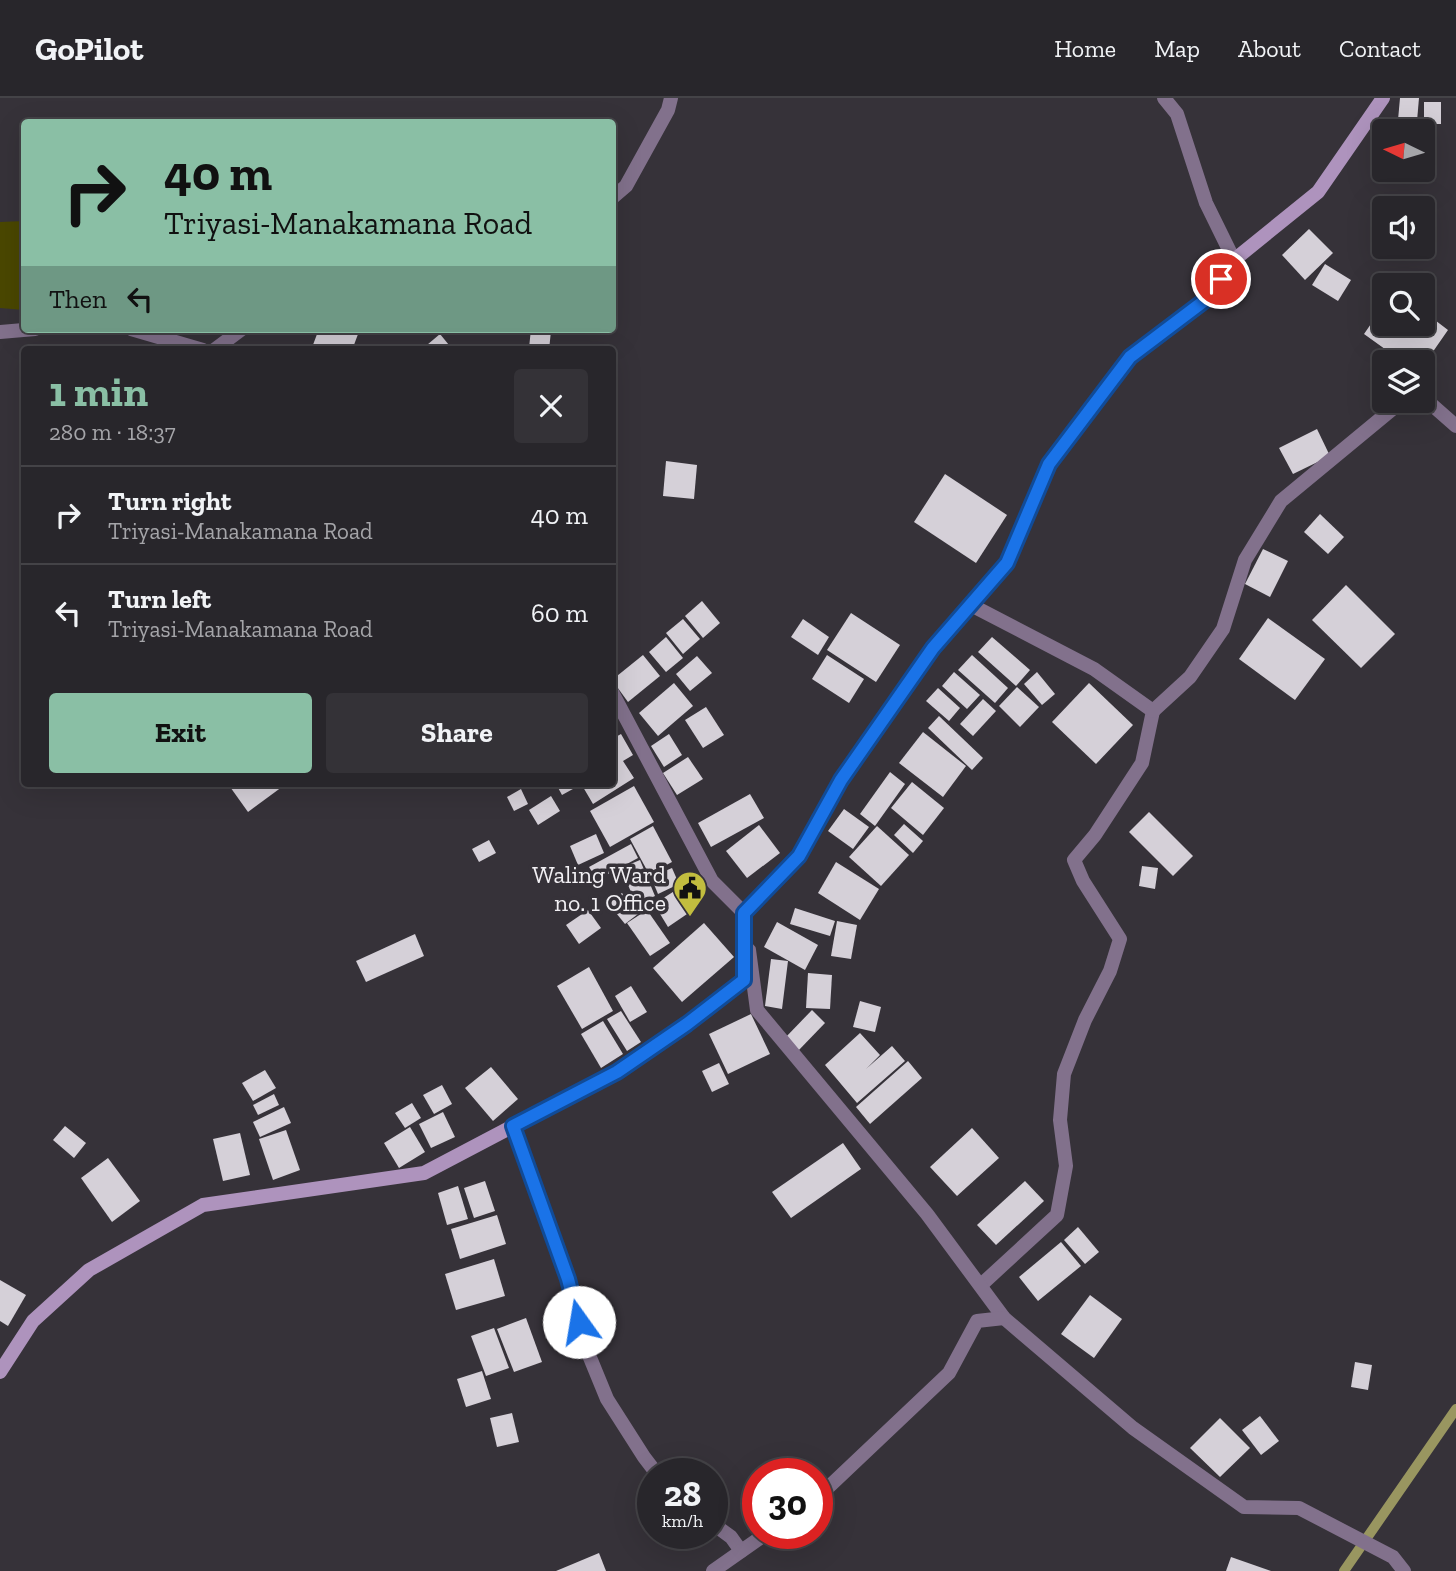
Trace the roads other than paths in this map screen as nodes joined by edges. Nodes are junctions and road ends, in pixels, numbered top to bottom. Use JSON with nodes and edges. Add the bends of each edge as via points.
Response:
{"nodes":[{"id":1,"x":671,"y":98,"type":"edge"},
{"id":2,"x":1164,"y":98,"type":"edge"},
{"id":3,"x":1383,"y":98,"type":"edge"},
{"id":4,"x":616,"y":195,"type":"edge"},
{"id":5,"x":1234,"y":260,"type":"junction"},
{"id":6,"x":21,"y":330,"type":"edge"},
{"id":7,"x":0,"y":332,"type":"edge"},
{"id":8,"x":145,"y":333,"type":"edge"},
{"id":9,"x":237,"y":333,"type":"edge"},
{"id":10,"x":189,"y":346,"type":"edge"},
{"id":11,"x":219,"y":346,"type":"edge"},
{"id":12,"x":1435,"y":408,"type":"edge"},
{"id":13,"x":1387,"y":413,"type":"edge"},
{"id":14,"x":1456,"y":426,"type":"edge"},
{"id":15,"x":971,"y":605,"type":"junction"},
{"id":16,"x":616,"y":700,"type":"edge"},
{"id":17,"x":1153,"y":711,"type":"junction"},
{"id":18,"x":744,"y":913,"type":"junction"},
{"id":19,"x":513,"y":1126,"type":"junction"},
{"id":20,"x":981,"y":1285,"type":"junction"},
{"id":21,"x":1004,"y":1318,"type":"junction"},
{"id":22,"x":0,"y":1372,"type":"edge"},
{"id":23,"x":645,"y":1458,"type":"edge"},
{"id":24,"x":833,"y":1483,"type":"edge"},
{"id":25,"x":728,"y":1535,"type":"edge"},
{"id":26,"x":744,"y":1549,"type":"edge"},
{"id":27,"x":741,"y":1551,"type":"junction"},
{"id":28,"x":713,"y":1571,"type":"edge"},
{"id":29,"x":1404,"y":1571,"type":"edge"}],
"edges":[{"from":1,"to":4,"type":"street","via":[[626,186]]},
{"from":2,"to":5,"type":"street","via":[[1177,114],[1206,203]]},
{"from":3,"to":5,"type":"street","via":[[1318,192]]},
{"from":5,"to":15,"type":"street","via":[[1208,298],[1130,357],[1049,464],[1007,563]]},
{"from":6,"to":7,"type":"street"},
{"from":8,"to":10,"type":"street"},
{"from":9,"to":11,"type":"street"},
{"from":12,"to":14,"type":"street"},
{"from":13,"to":17,"type":"street","via":[[1281,501],[1245,559],[1223,629],[1190,677]]},
{"from":15,"to":17,"type":"street","via":[[1094,669]]},
{"from":15,"to":18,"type":"street","via":[[933,648],[841,780],[799,856]]},
{"from":16,"to":18,"type":"street","via":[[712,881]]},
{"from":17,"to":20,"type":"street","via":[[1142,763],[1074,860],[1121,939],[1064,1074],[1060,1120],[1066,1166],[1057,1215]]},
{"from":18,"to":19,"type":"street","via":[[744,980],[617,1072]]},
{"from":18,"to":20,"type":"street","via":[[757,1010],[928,1214]]},
{"from":19,"to":22,"type":"street","via":[[424,1173],[203,1205],[89,1270],[33,1321]]},
{"from":19,"to":23,"type":"street","via":[[568,1279],[584,1343],[607,1399]]},
{"from":20,"to":21,"type":"street"},
{"from":21,"to":24,"type":"street","via":[[977,1321],[949,1373]]},
{"from":21,"to":29,"type":"street","via":[[1133,1429],[1244,1507],[1299,1507],[1393,1557]]},
{"from":25,"to":27,"type":"street"},
{"from":26,"to":27,"type":"street"},
{"from":27,"to":28,"type":"street"}]}
